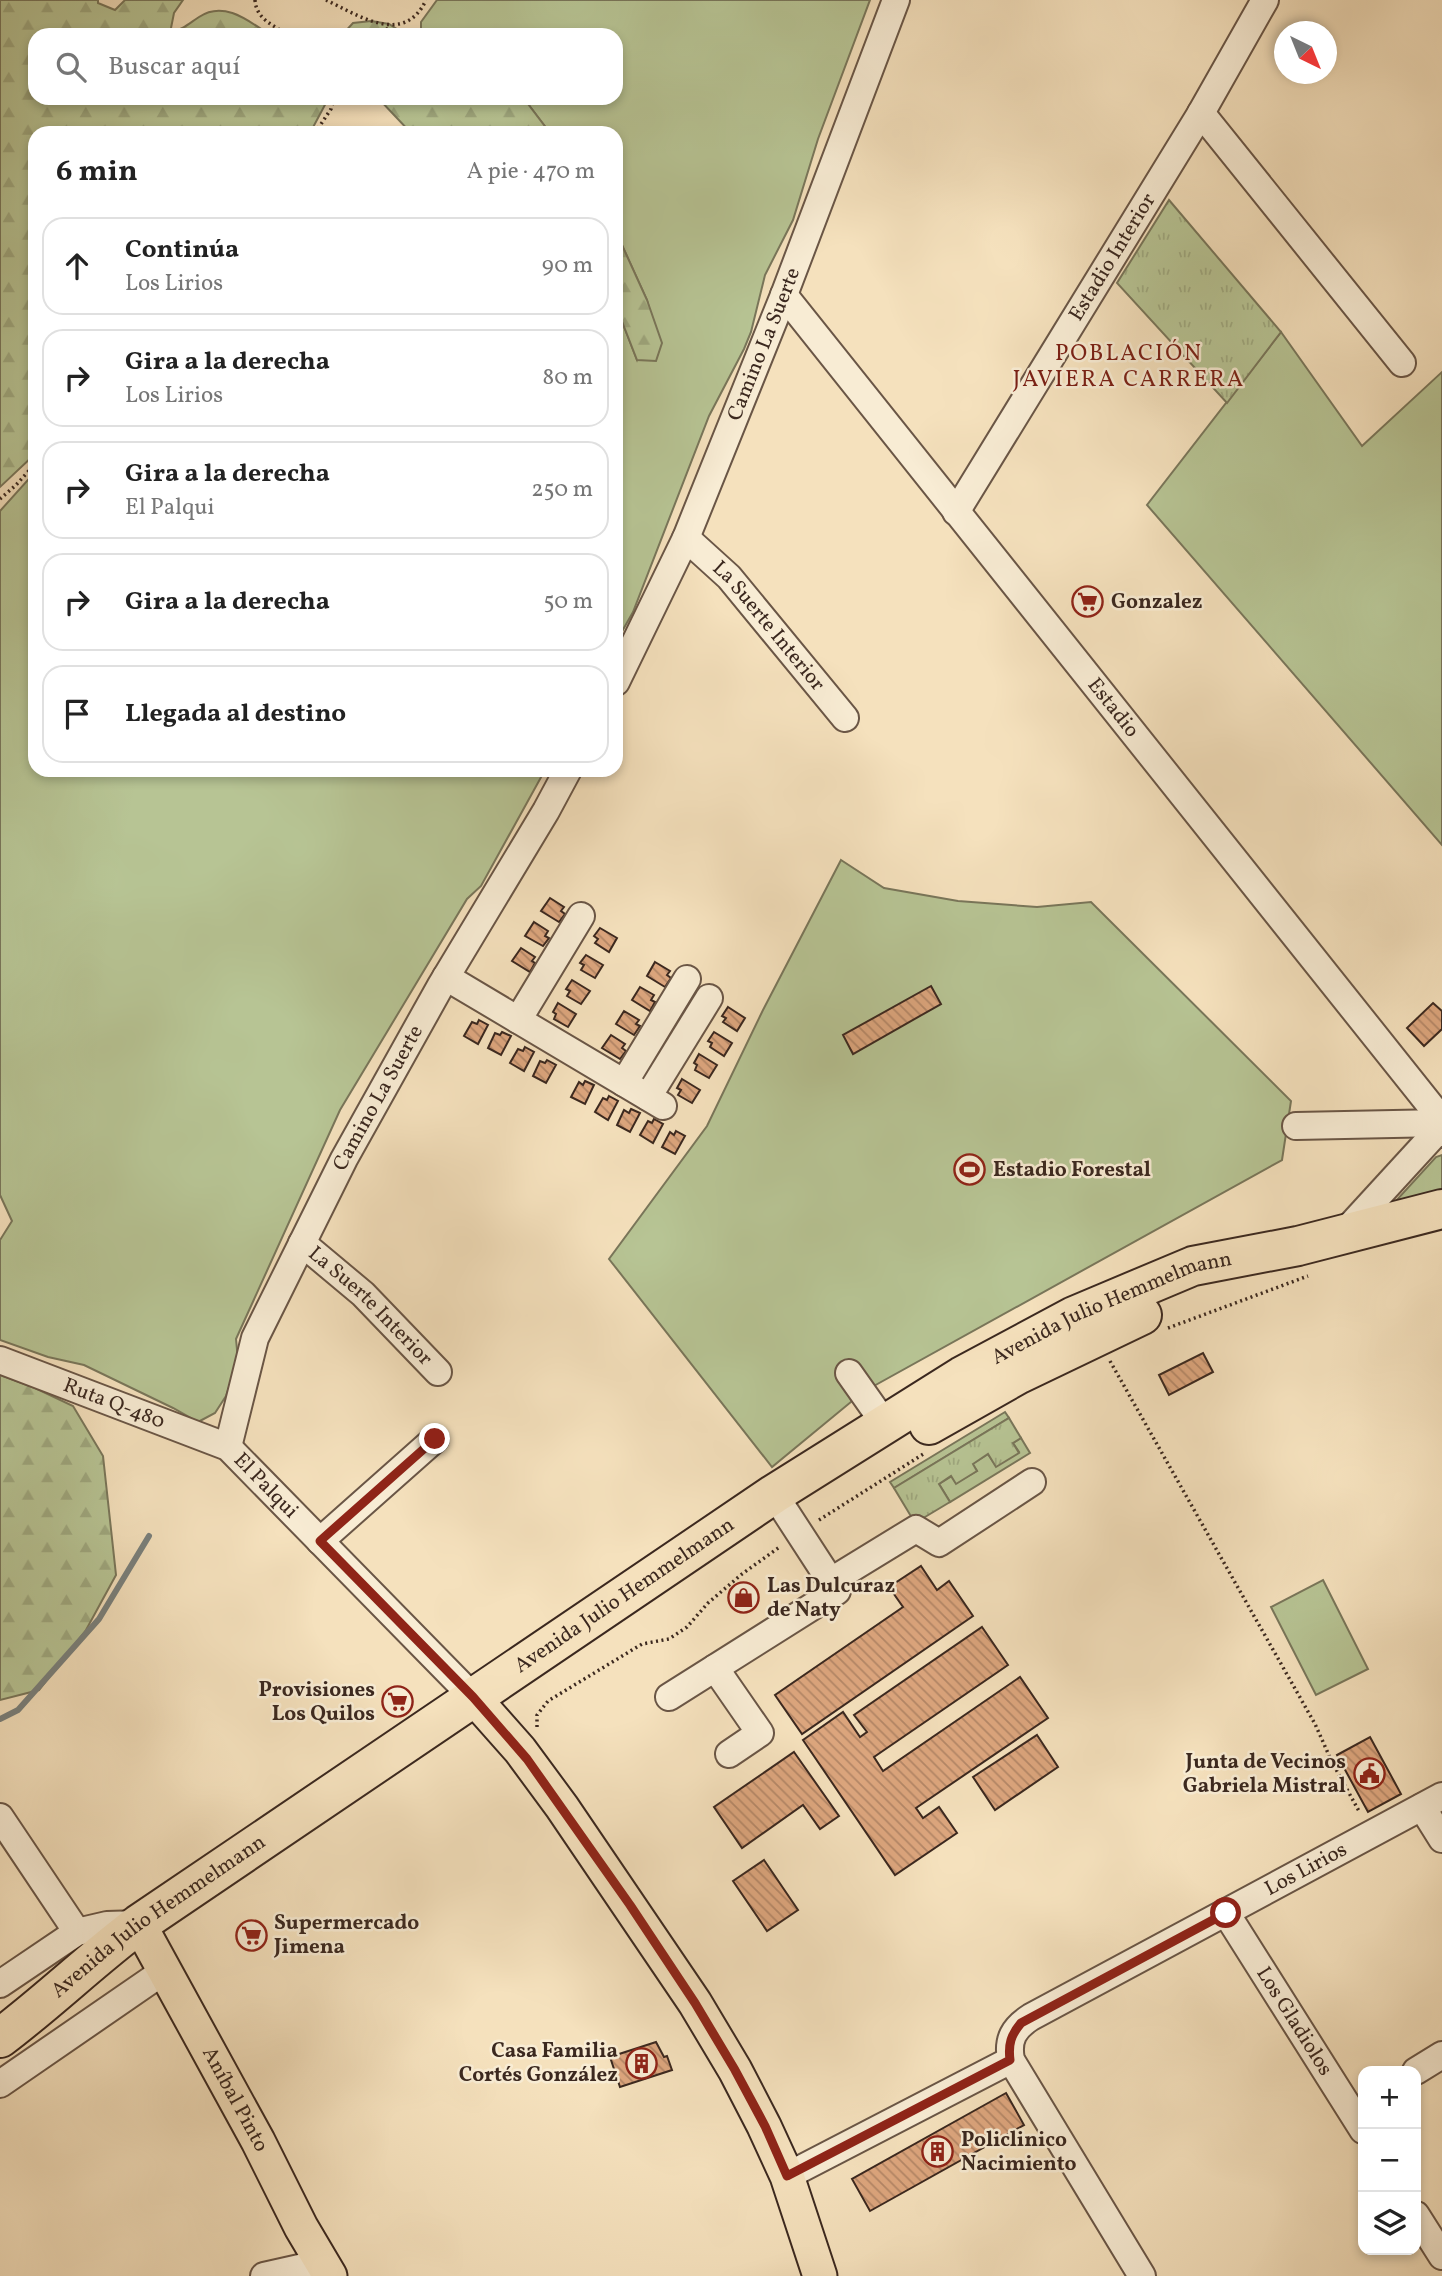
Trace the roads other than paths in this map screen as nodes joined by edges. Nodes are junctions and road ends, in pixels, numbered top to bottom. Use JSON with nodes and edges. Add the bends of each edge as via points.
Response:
{"nodes":[{"id":1,"x":896,"y":0,"type":"edge"},
{"id":2,"x":1265,"y":0,"type":"edge"},
{"id":3,"x":1201,"y":113,"type":"junction"},
{"id":4,"x":784,"y":295,"type":"junction"},
{"id":5,"x":1402,"y":363,"type":"dead end"},
{"id":6,"x":956,"y":512,"type":"junction"},
{"id":7,"x":686,"y":538,"type":"junction"},
{"id":8,"x":623,"y":668,"type":"edge"},
{"id":9,"x":845,"y":718,"type":"dead end"},
{"id":10,"x":564,"y":777,"type":"edge"},
{"id":11,"x":581,"y":916,"type":"dead end"},
{"id":12,"x":446,"y":977,"type":"junction"},
{"id":13,"x":687,"y":979,"type":"dead end"},
{"id":14,"x":709,"y":998,"type":"dead end"},
{"id":15,"x":518,"y":1020,"type":"junction"},
{"id":16,"x":624,"y":1083,"type":"junction"},
{"id":17,"x":1442,"y":1123,"type":"edge"},
{"id":18,"x":1296,"y":1126,"type":"dead end"},
{"id":19,"x":1442,"y":1209,"type":"edge"},
{"id":20,"x":1343,"y":1234,"type":"junction"},
{"id":21,"x":302,"y":1243,"type":"junction"},
{"id":22,"x":1303,"y":1261,"type":"junction"},
{"id":23,"x":0,"y":1360,"type":"edge"},
{"id":24,"x":438,"y":1372,"type":"dead end"},
{"id":25,"x":849,"y":1373,"type":"dead end"},
{"id":26,"x":885,"y":1424,"type":"junction"},
{"id":27,"x":435,"y":1439,"type":"dead end"},
{"id":28,"x":228,"y":1447,"type":"junction"},
{"id":29,"x":1032,"y":1482,"type":"dead end"},
{"id":30,"x":786,"y":1515,"type":"junction"},
{"id":31,"x":320,"y":1541,"type":"junction"},
{"id":32,"x":831,"y":1581,"type":"junction"},
{"id":33,"x":715,"y":1668,"type":"junction"},
{"id":34,"x":669,"y":1697,"type":"dead end"},
{"id":35,"x":481,"y":1707,"type":"junction"},
{"id":36,"x":729,"y":1754,"type":"dead end"},
{"id":37,"x":1432,"y":1802,"type":"edge"},
{"id":38,"x":0,"y":1817,"type":"edge"},
{"id":39,"x":1442,"y":1839,"type":"edge"},
{"id":40,"x":1226,"y":1913,"type":"junction"},
{"id":41,"x":77,"y":1932,"type":"junction"},
{"id":42,"x":152,"y":1947,"type":"junction"},
{"id":43,"x":0,"y":1983,"type":"edge"},
{"id":44,"x":0,"y":2039,"type":"edge"},
{"id":45,"x":1442,"y":2055,"type":"edge"},
{"id":46,"x":1010,"y":2060,"type":"junction"},
{"id":47,"x":1421,"y":2068,"type":"edge"},
{"id":48,"x":0,"y":2084,"type":"edge"},
{"id":49,"x":1358,"y":2113,"type":"edge"},
{"id":50,"x":787,"y":2176,"type":"junction"},
{"id":51,"x":1421,"y":2223,"type":"edge"},
{"id":52,"x":1442,"y":2256,"type":"edge"},
{"id":53,"x":326,"y":2269,"type":"edge"},
{"id":54,"x":264,"y":2276,"type":"edge"},
{"id":55,"x":820,"y":2276,"type":"edge"},
{"id":56,"x":1142,"y":2276,"type":"edge"}],
"edges":[{"from":1,"to":4,"type":"street","name":"Camino La Suerte"},
{"from":2,"to":3,"type":"street","name":"Estadio Interior"},
{"from":3,"to":5,"type":"street"},
{"from":3,"to":6,"type":"street","name":"Estadio Interior"},
{"from":4,"to":6,"type":"street","name":"Estadio"},
{"from":4,"to":7,"type":"street","name":"Camino La Suerte"},
{"from":6,"to":17,"type":"street","name":"Estadio"},
{"from":7,"to":8,"type":"street","name":"Camino La Suerte"},
{"from":7,"to":9,"type":"street","name":"La Suerte Interior","via":[[729,577]]},
{"from":10,"to":12,"type":"street","name":"Camino La Suerte"},
{"from":11,"to":15,"type":"street"},
{"from":12,"to":15,"type":"street"},
{"from":12,"to":21,"type":"street","name":"Camino La Suerte"},
{"from":13,"to":16,"type":"street"},
{"from":14,"to":16,"type":"street","via":[[656,1101]]},
{"from":15,"to":16,"type":"street"},
{"from":17,"to":18,"type":"street"},
{"from":17,"to":20,"type":"street"},
{"from":19,"to":20,"type":"highway","name":"Avenida Julio Hemmelmann"},
{"from":20,"to":22,"type":"highway","name":"Avenida Julio Hemmelmann"},
{"from":21,"to":24,"type":"street","name":"La Suerte Interior","via":[[363,1294]]},
{"from":21,"to":28,"type":"street","name":"Camino La Suerte","via":[[255,1338]]},
{"from":22,"to":26,"type":"highway","name":"Avenida Julio Hemmelmann","via":[[1193,1266],[1086,1311],[962,1376]]},
{"from":22,"to":30,"type":"highway","name":"Avenida Julio Hemmelmann","via":[[1123,1323],[1019,1374]]},
{"from":23,"to":28,"type":"street","name":"Ruta Q-480"},
{"from":25,"to":26,"type":"street"},
{"from":26,"to":30,"type":"highway","name":"Avenida Julio Hemmelmann"},
{"from":27,"to":31,"type":"street"},
{"from":28,"to":31,"type":"street","name":"El Palqui"},
{"from":29,"to":32,"type":"street","via":[[939,1543],[916,1529]]},
{"from":30,"to":32,"type":"street"},
{"from":30,"to":35,"type":"highway","name":"Avenida Julio Hemmelmann"},
{"from":31,"to":35,"type":"street","name":"El Palqui"},
{"from":32,"to":33,"type":"street","via":[[837,1591]]},
{"from":33,"to":34,"type":"street"},
{"from":33,"to":36,"type":"street","via":[[760,1733]]},
{"from":35,"to":42,"type":"highway","name":"Avenida Julio Hemmelmann"},
{"from":35,"to":50,"type":"main road","name":"El Palqui","via":[[520,1750],[695,2003],[765,2126]]},
{"from":37,"to":39,"type":"street"},
{"from":37,"to":40,"type":"street","name":"Los Lirios"},
{"from":38,"to":41,"type":"street"},
{"from":40,"to":46,"type":"street","name":"Los Lirios","via":[[1021,2023],[1011,2035]]},
{"from":40,"to":49,"type":"street","name":"Los Gladiolos"},
{"from":41,"to":42,"type":"street","via":[[107,1925]]},
{"from":41,"to":43,"type":"street"},
{"from":42,"to":44,"type":"highway","name":"Avenida Julio Hemmelmann","via":[[98,1984]]},
{"from":42,"to":48,"type":"street"},
{"from":42,"to":53,"type":"main road","name":"Aníbal Pinto"},
{"from":45,"to":47,"type":"street"},
{"from":46,"to":50,"type":"street"},
{"from":46,"to":56,"type":"street"},
{"from":50,"to":55,"type":"main road","name":"El Palqui"},
{"from":51,"to":52,"type":"street"},
{"from":53,"to":54,"type":"street"}]}
